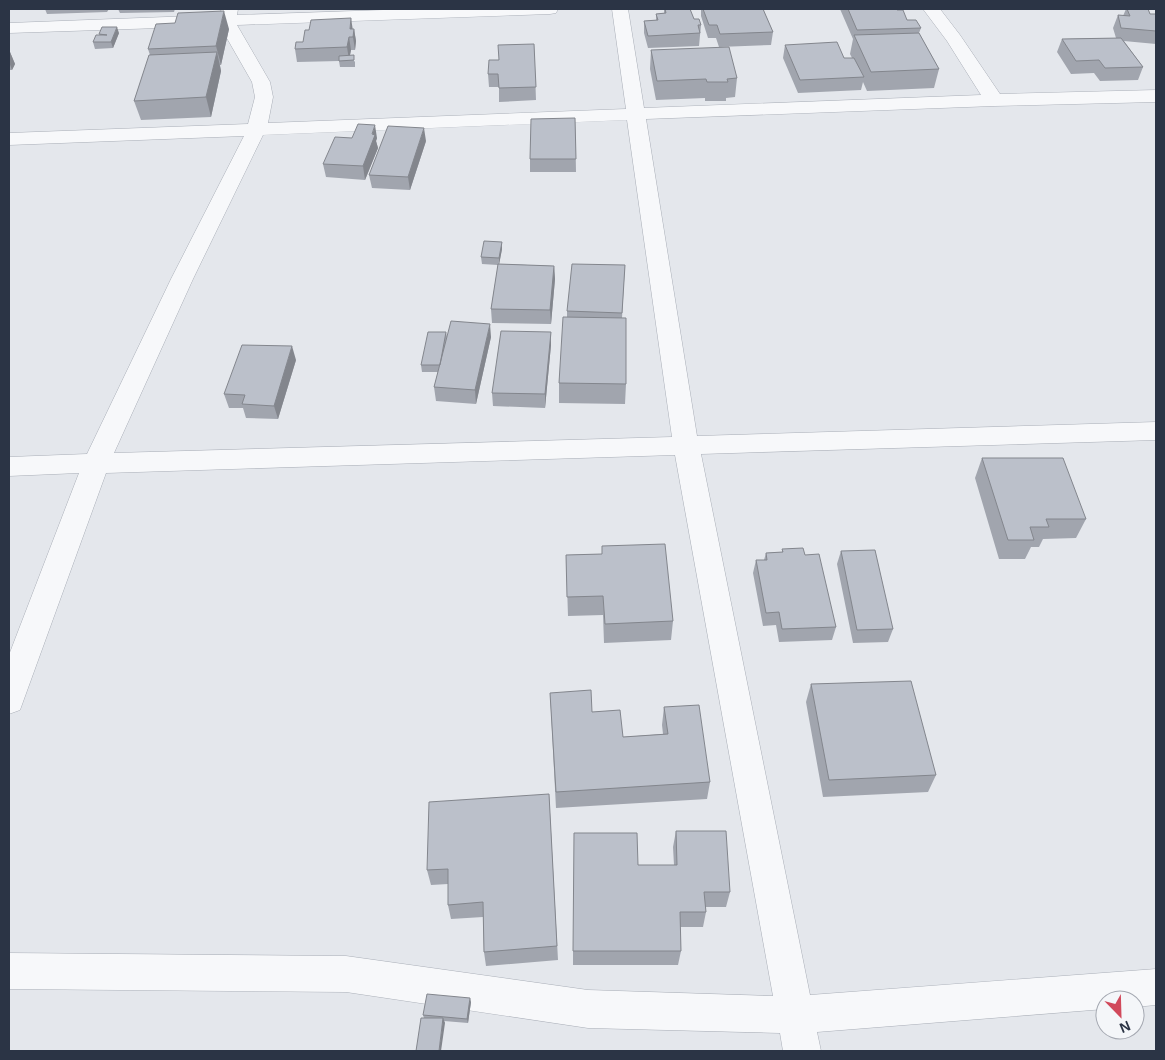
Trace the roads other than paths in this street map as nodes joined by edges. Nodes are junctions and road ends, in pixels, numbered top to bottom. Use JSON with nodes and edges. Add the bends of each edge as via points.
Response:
{"nodes":[{"id":1,"x":550,"y":9,"type":"edge"},
{"id":2,"x":620,"y":9,"type":"edge"},
{"id":3,"x":931,"y":9,"type":"edge"},
{"id":4,"x":378,"y":12,"type":"edge"},
{"id":5,"x":228,"y":15,"type":"edge"},
{"id":6,"x":9,"y":28,"type":"edge"},
{"id":7,"x":1156,"y":96,"type":"edge"},
{"id":8,"x":994,"y":100,"type":"junction"},
{"id":9,"x":635,"y":115,"type":"junction"},
{"id":10,"x":257,"y":128,"type":"junction"},
{"id":11,"x":9,"y":139,"type":"edge"},
{"id":12,"x":1156,"y":431,"type":"edge"},
{"id":13,"x":686,"y":445,"type":"junction"},
{"id":14,"x":96,"y":463,"type":"junction"},
{"id":15,"x":9,"y":466,"type":"edge"},
{"id":16,"x":9,"y":701,"type":"edge"},
{"id":17,"x":9,"y":971,"type":"edge"},
{"id":18,"x":1156,"y":987,"type":"edge"},
{"id":19,"x":796,"y":1015,"type":"junction"},
{"id":20,"x":802,"y":1051,"type":"edge"}],
"edges":[{"from":1,"to":4,"type":"street"},
{"from":2,"to":9,"type":"street"},
{"from":3,"to":8,"type":"street"},
{"from":4,"to":5,"type":"street"},
{"from":5,"to":6,"type":"street"},
{"from":5,"to":10,"type":"street","via":[[262,82],[264,97]]},
{"from":7,"to":8,"type":"street"},
{"from":8,"to":9,"type":"street"},
{"from":9,"to":10,"type":"street"},
{"from":9,"to":13,"type":"street"},
{"from":10,"to":11,"type":"street"},
{"from":10,"to":14,"type":"street"},
{"from":12,"to":13,"type":"street"},
{"from":13,"to":14,"type":"street"},
{"from":13,"to":19,"type":"street"},
{"from":14,"to":15,"type":"street"},
{"from":14,"to":16,"type":"street"},
{"from":17,"to":19,"type":"street","via":[[346,974],[588,1009]]},
{"from":18,"to":19,"type":"street"},
{"from":19,"to":20,"type":"street"}]}
